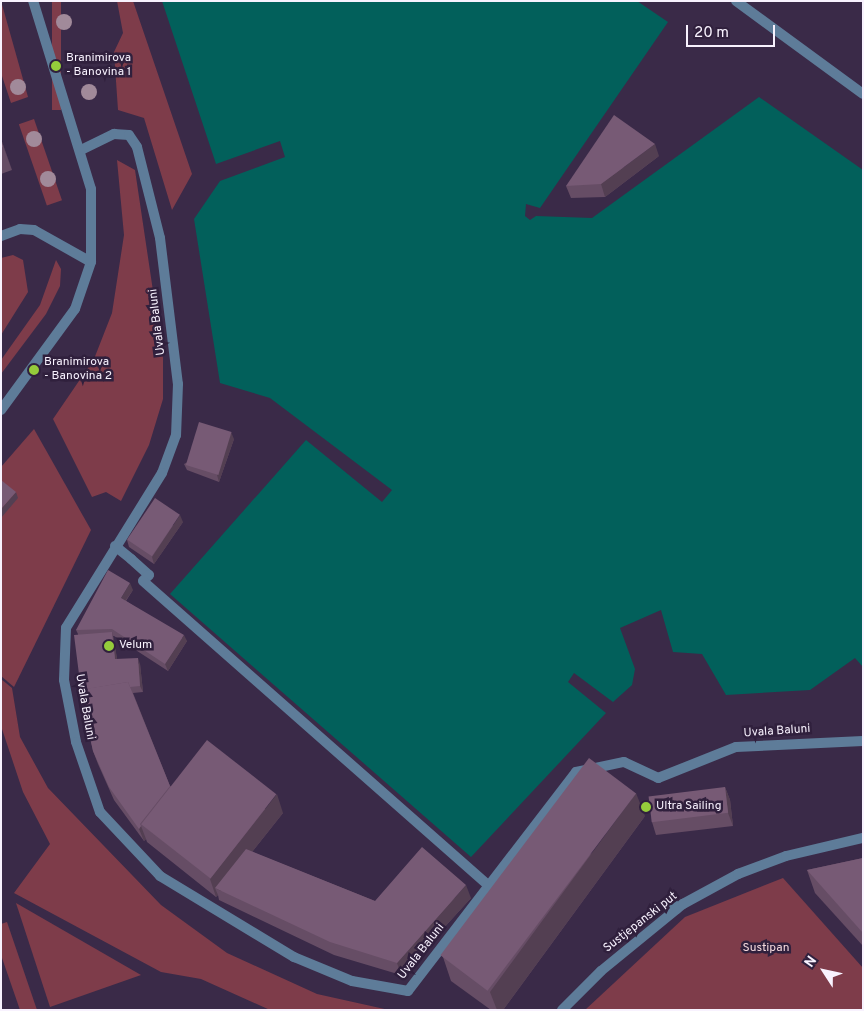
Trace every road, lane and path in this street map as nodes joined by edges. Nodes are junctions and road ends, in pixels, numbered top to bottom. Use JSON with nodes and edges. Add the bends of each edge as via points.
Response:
{"nodes":[{"id":1,"x":33,"y":1,"type":"edge"},
{"id":2,"x":736,"y":1,"type":"edge"},
{"id":3,"x":863,"y":94,"type":"edge"},
{"id":4,"x":81,"y":150,"type":"junction"},
{"id":5,"x":1,"y":236,"type":"edge"},
{"id":6,"x":91,"y":262,"type":"junction"},
{"id":7,"x":1,"y":410,"type":"edge"},
{"id":8,"x":115,"y":546,"type":"junction"},
{"id":9,"x":863,"y":741,"type":"edge"},
{"id":10,"x":863,"y":838,"type":"edge"},
{"id":11,"x":489,"y":886,"type":"junction"},
{"id":12,"x":670,"y":899,"type":"dead end"},
{"id":13,"x":677,"y":909,"type":"junction"},
{"id":14,"x":562,"y":1010,"type":"edge"}],
"edges":[{"from":1,"to":4,"type":"street"},
{"from":2,"to":3,"type":"street"},
{"from":4,"to":6,"type":"street","via":[[94,218]]},
{"from":4,"to":8,"type":"street","name":"Uvala Baluni","via":[[114,134],[129,135],[137,147],[160,238],[178,384],[176,435],[162,472]]},
{"from":5,"to":6,"type":"street","via":[[34,230]]},
{"from":6,"to":7,"type":"street","via":[[74,309]]},
{"from":8,"to":11,"type":"street","via":[[149,574],[143,581]]},
{"from":8,"to":11,"type":"street","name":"Uvala Baluni","via":[[66,628],[64,680],[76,742],[100,812],[160,876],[294,957],[352,981],[408,991]]},
{"from":9,"to":11,"type":"street","name":"Uvala Baluni","via":[[736,747],[658,778],[624,762],[576,772]]},
{"from":10,"to":13,"type":"street","name":"Sustjepanski put","via":[[746,871]]},
{"from":12,"to":13,"type":"street"},
{"from":13,"to":14,"type":"street","name":"Sustjepanski put"}]}
